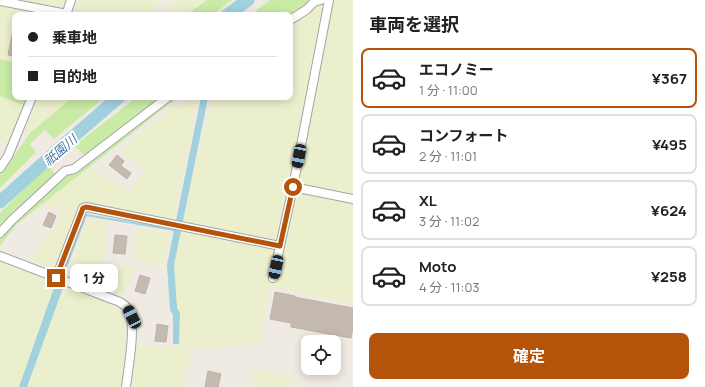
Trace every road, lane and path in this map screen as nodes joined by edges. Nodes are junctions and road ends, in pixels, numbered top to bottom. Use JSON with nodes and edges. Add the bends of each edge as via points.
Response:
{"nodes":[{"id":1,"x":70,"y":0,"type":"edge"},
{"id":2,"x":325,"y":0,"type":"edge"},
{"id":3,"x":0,"y":1,"type":"edge"},
{"id":4,"x":56,"y":12,"type":"edge"},
{"id":5,"x":67,"y":12,"type":"edge"},
{"id":6,"x":293,"y":18,"type":"edge"},
{"id":7,"x":31,"y":100,"type":"edge"},
{"id":8,"x":164,"y":100,"type":"edge"},
{"id":9,"x":0,"y":168,"type":"edge"},
{"id":10,"x":293,"y":187,"type":"junction"},
{"id":11,"x":353,"y":199,"type":"edge"},
{"id":12,"x":0,"y":233,"type":"edge"},
{"id":13,"x":280,"y":246,"type":"junction"},
{"id":14,"x":0,"y":256,"type":"edge"},
{"id":15,"x":56,"y":278,"type":"junction"},
{"id":16,"x":273,"y":278,"type":"dead end"},
{"id":17,"x":126,"y":387,"type":"edge"}],
"edges":[{"from":1,"to":5,"type":"street"},
{"from":2,"to":6,"type":"street","via":[[314,2]]},
{"from":2,"to":10,"type":"street"},
{"from":3,"to":4,"type":"street"},
{"from":7,"to":9,"type":"street","via":[[8,156]]},
{"from":8,"to":12,"type":"street","via":[[74,169],[65,171]]},
{"from":10,"to":11,"type":"street"},
{"from":10,"to":13,"type":"street"},
{"from":13,"to":15,"type":"street","via":[[86,207],[83,208]]},
{"from":13,"to":16,"type":"street"},
{"from":14,"to":15,"type":"street"},
{"from":15,"to":17,"type":"street","via":[[112,298],[127,308],[132,317],[132,328]]}]}
